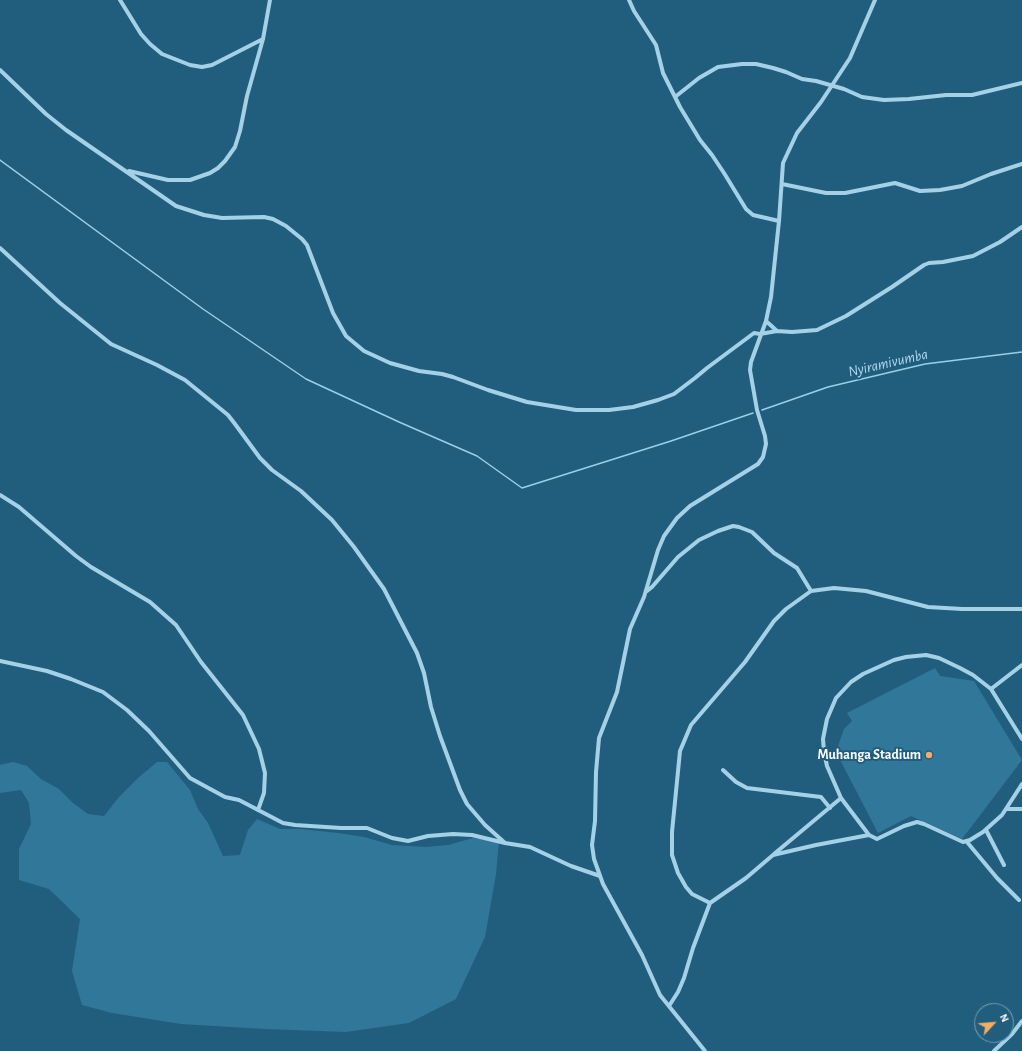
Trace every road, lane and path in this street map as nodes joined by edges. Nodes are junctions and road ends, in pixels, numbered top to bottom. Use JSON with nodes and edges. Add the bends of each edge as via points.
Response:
{"nodes":[{"id":1,"x":120,"y":0,"type":"edge"},
{"id":2,"x":270,"y":0,"type":"edge"},
{"id":3,"x":629,"y":0,"type":"edge"},
{"id":4,"x":875,"y":0,"type":"edge"},
{"id":5,"x":263,"y":39,"type":"junction"},
{"id":6,"x":0,"y":70,"type":"edge"},
{"id":7,"x":1022,"y":83,"type":"edge"},
{"id":8,"x":832,"y":85,"type":"junction"},
{"id":9,"x":675,"y":97,"type":"junction"},
{"id":10,"x":1022,"y":164,"type":"edge"},
{"id":11,"x":126,"y":171,"type":"junction"},
{"id":12,"x":782,"y":184,"type":"junction"},
{"id":13,"x":779,"y":221,"type":"junction"},
{"id":14,"x":1022,"y":227,"type":"edge"},
{"id":15,"x":0,"y":248,"type":"edge"},
{"id":16,"x":766,"y":321,"type":"junction"},
{"id":17,"x":776,"y":330,"type":"junction"},
{"id":18,"x":760,"y":334,"type":"junction"},
{"id":19,"x":0,"y":494,"type":"edge"},
{"id":20,"x":646,"y":591,"type":"junction"},
{"id":21,"x":811,"y":591,"type":"junction"},
{"id":22,"x":1022,"y":609,"type":"edge"},
{"id":23,"x":0,"y":662,"type":"edge"},
{"id":24,"x":1022,"y":665,"type":"edge"},
{"id":25,"x":991,"y":689,"type":"junction"},
{"id":26,"x":1022,"y":739,"type":"edge"},
{"id":27,"x":723,"y":770,"type":"dead end"},
{"id":28,"x":1022,"y":784,"type":"edge"},
{"id":29,"x":841,"y":798,"type":"junction"},
{"id":30,"x":830,"y":808,"type":"junction"},
{"id":31,"x":1006,"y":809,"type":"junction"},
{"id":32,"x":1022,"y":809,"type":"edge"},
{"id":33,"x":258,"y":810,"type":"junction"},
{"id":34,"x":986,"y":830,"type":"junction"},
{"id":35,"x":869,"y":835,"type":"junction"},
{"id":36,"x":967,"y":842,"type":"junction"},
{"id":37,"x":505,"y":843,"type":"junction"},
{"id":38,"x":774,"y":855,"type":"junction"},
{"id":39,"x":1004,"y":865,"type":"dead end"},
{"id":40,"x":600,"y":876,"type":"junction"},
{"id":41,"x":1019,"y":900,"type":"dead end"},
{"id":42,"x":710,"y":903,"type":"junction"},
{"id":43,"x":669,"y":1006,"type":"junction"},
{"id":44,"x":1022,"y":1021,"type":"edge"},
{"id":45,"x":705,"y":1051,"type":"edge"},
{"id":46,"x":994,"y":1051,"type":"edge"}],
"edges":[{"from":1,"to":5,"type":"street","via":[[150,44],[162,54],[190,65],[212,66]]},
{"from":2,"to":5,"type":"street"},
{"from":3,"to":9,"type":"street","via":[[656,45],[663,73]]},
{"from":4,"to":8,"type":"street","via":[[850,58]]},
{"from":5,"to":11,"type":"street","via":[[246,96],[240,131],[235,147],[226,161],[201,177],[190,180],[177,181]]},
{"from":6,"to":11,"type":"street","via":[[46,114]]},
{"from":7,"to":8,"type":"street","via":[[972,95],[898,100],[862,97]]},
{"from":8,"to":9,"type":"street","via":[[802,79],[756,64],[742,64],[718,67]]},
{"from":8,"to":12,"type":"street","via":[[794,139],[783,164]]},
{"from":9,"to":13,"type":"street","via":[[692,129],[720,167],[746,210],[753,215]]},
{"from":10,"to":12,"type":"street","via":[[962,186],[940,190],[920,191],[895,183],[845,193],[826,193]]},
{"from":11,"to":18,"type":"street","via":[[176,206],[189,211],[222,218],[264,217],[286,226],[307,245],[339,326],[346,336],[364,351],[395,365],[453,377],[528,402],[588,410],[621,409],[644,404],[674,394],[754,333]]},
{"from":12,"to":13,"type":"street"},
{"from":13,"to":16,"type":"street"},
{"from":14,"to":17,"type":"street","via":[[973,256],[924,265],[883,293],[823,328],[811,332]]},
{"from":15,"to":37,"type":"street","via":[[60,303],[111,344],[176,374],[218,407],[236,424],[260,458],[310,499],[343,533],[384,589],[417,654],[440,736],[467,804]]},
{"from":16,"to":17,"type":"street"},
{"from":16,"to":18,"type":"street"},
{"from":17,"to":18,"type":"street"},
{"from":18,"to":20,"type":"street","via":[[750,370],[757,410],[765,436],[766,444],[762,457],[758,464],[698,500],[677,518],[660,543]]},
{"from":19,"to":33,"type":"street","via":[[76,556],[150,602],[176,625],[201,662],[243,715],[259,749],[265,774],[264,792]]},
{"from":20,"to":21,"type":"street","via":[[678,557],[699,540],[733,526],[752,532],[774,553],[797,568]]},
{"from":20,"to":40,"type":"street","via":[[630,629],[617,692],[599,738],[592,845]]},
{"from":21,"to":22,"type":"street","via":[[824,588],[847,589],[942,608]]},
{"from":21,"to":42,"type":"street","via":[[774,621],[745,662],[696,718],[682,745],[672,832],[672,855],[686,887],[692,894]]},
{"from":23,"to":33,"type":"street","via":[[47,671],[103,692],[149,731],[190,778],[225,797],[239,800]]},
{"from":24,"to":25,"type":"street"},
{"from":25,"to":26,"type":"street"},
{"from":25,"to":29,"type":"street","via":[[960,668],[926,655],[894,660],[851,682],[836,698],[827,719],[823,739],[827,766]]},
{"from":27,"to":30,"type":"street","via":[[746,788],[821,796]]},
{"from":28,"to":31,"type":"street"},
{"from":29,"to":30,"type":"street"},
{"from":29,"to":35,"type":"street"},
{"from":30,"to":38,"type":"street"},
{"from":31,"to":32,"type":"street"},
{"from":31,"to":34,"type":"street"},
{"from":33,"to":37,"type":"street","via":[[283,823],[367,828],[408,841],[453,834],[472,835]]},
{"from":34,"to":36,"type":"street"},
{"from":34,"to":39,"type":"street"},
{"from":35,"to":36,"type":"street","via":[[881,838],[917,822]]},
{"from":35,"to":38,"type":"street","via":[[816,844]]},
{"from":36,"to":41,"type":"street"},
{"from":37,"to":40,"type":"street","via":[[530,847]]},
{"from":38,"to":42,"type":"street"},
{"from":40,"to":43,"type":"street","via":[[660,995]]},
{"from":42,"to":43,"type":"street","via":[[684,978]]},
{"from":43,"to":45,"type":"street"},
{"from":44,"to":46,"type":"street"}]}
